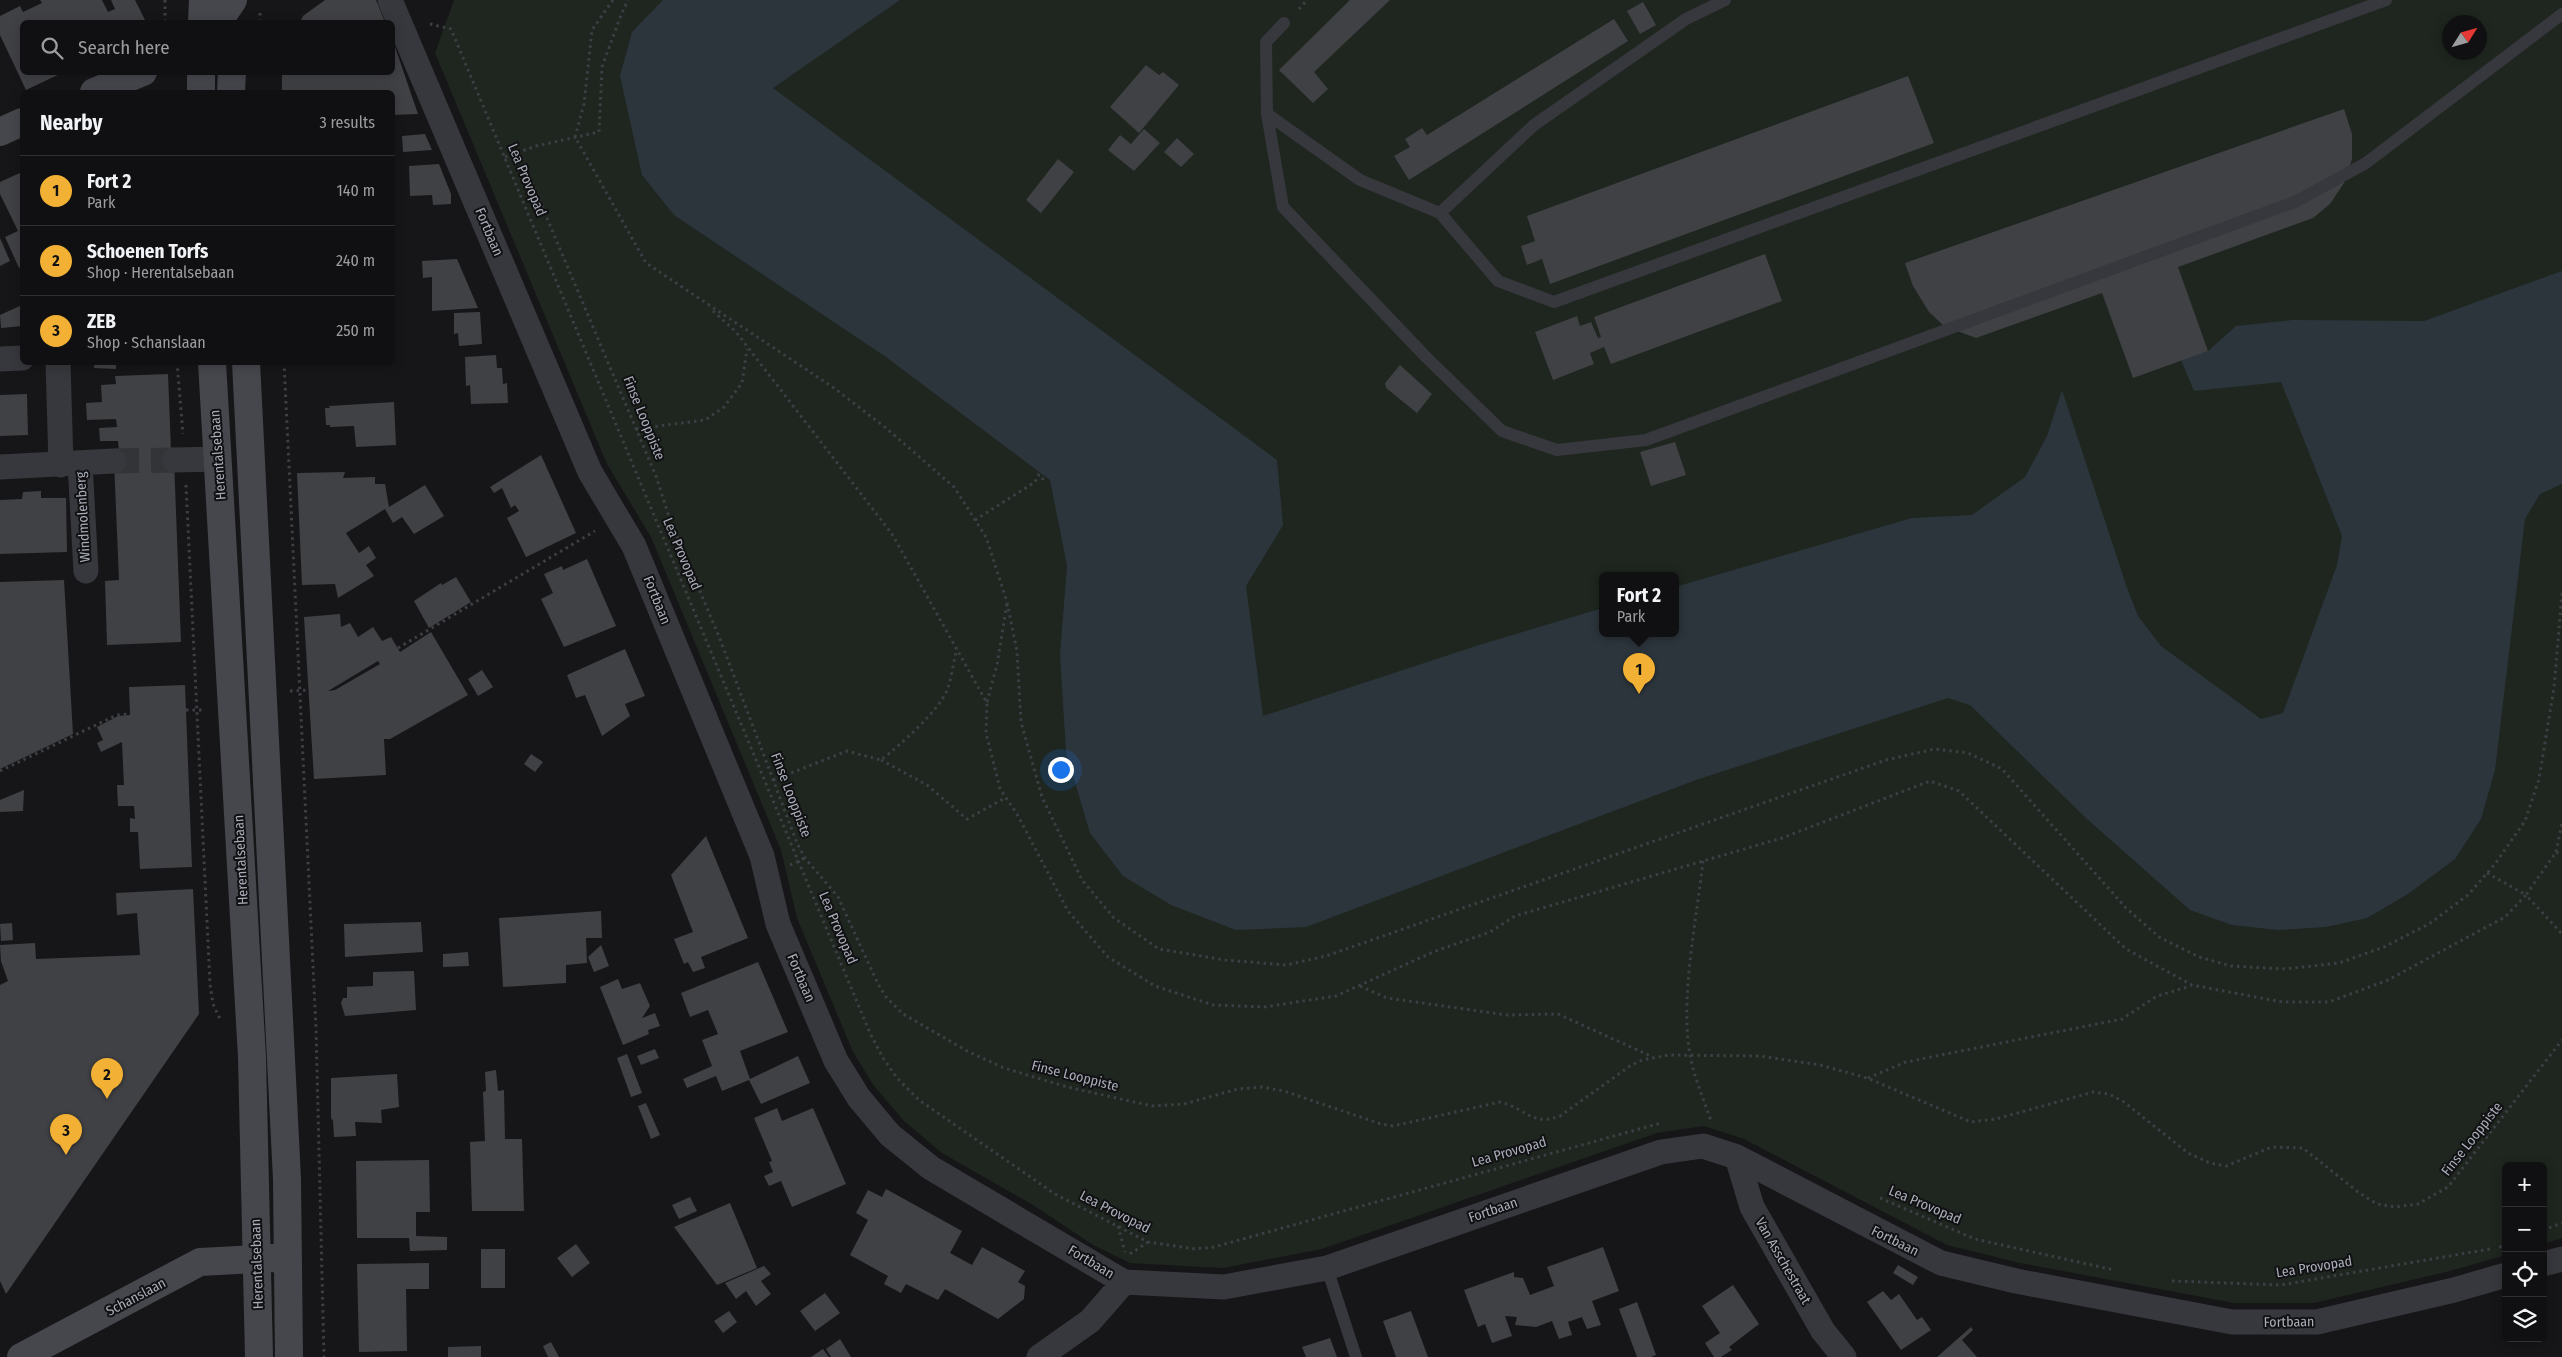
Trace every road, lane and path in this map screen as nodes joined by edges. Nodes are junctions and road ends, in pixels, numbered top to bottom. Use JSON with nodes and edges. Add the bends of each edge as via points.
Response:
{"nodes":[{"id":1,"x":166,"y":0,"type":"edge"},
{"id":2,"x":203,"y":0,"type":"edge"},
{"id":3,"x":234,"y":0,"type":"edge"},
{"id":4,"x":613,"y":0,"type":"edge"},
{"id":5,"x":628,"y":0,"type":"edge"},
{"id":6,"x":1725,"y":0,"type":"edge"},
{"id":7,"x":2386,"y":0,"type":"edge"},
{"id":8,"x":394,"y":8,"type":"edge"},
{"id":9,"x":2562,"y":14,"type":"edge"},
{"id":10,"x":164,"y":20,"type":"edge"},
{"id":11,"x":202,"y":20,"type":"edge"},
{"id":12,"x":219,"y":20,"type":"edge"},
{"id":13,"x":233,"y":20,"type":"edge"},
{"id":14,"x":1284,"y":24,"type":"dead end"},
{"id":15,"x":136,"y":75,"type":"edge"},
{"id":16,"x":201,"y":75,"type":"edge"},
{"id":17,"x":99,"y":90,"type":"edge"},
{"id":18,"x":201,"y":90,"type":"edge"},
{"id":19,"x":1267,"y":114,"type":"junction"},
{"id":20,"x":20,"y":123,"type":"edge"},
{"id":21,"x":0,"y":132,"type":"edge"},
{"id":22,"x":575,"y":138,"type":"junction"},
{"id":23,"x":519,"y":152,"type":"junction"},
{"id":24,"x":505,"y":157,"type":"junction"},
{"id":25,"x":1440,"y":214,"type":"junction"},
{"id":26,"x":706,"y":304,"type":"junction"},
{"id":27,"x":748,"y":348,"type":"junction"},
{"id":28,"x":20,"y":358,"type":"edge"},
{"id":29,"x":0,"y":359,"type":"edge"},
{"id":30,"x":58,"y":365,"type":"edge"},
{"id":31,"x":212,"y":365,"type":"edge"},
{"id":32,"x":246,"y":365,"type":"edge"},
{"id":33,"x":284,"y":365,"type":"edge"},
{"id":34,"x":636,"y":429,"type":"junction"},
{"id":35,"x":218,"y":459,"type":"junction"},
{"id":36,"x":174,"y":460,"type":"tunnel mouth"},
{"id":37,"x":114,"y":461,"type":"tunnel mouth"},
{"id":38,"x":70,"y":464,"type":"junction"},
{"id":39,"x":0,"y":467,"type":"edge"},
{"id":40,"x":1043,"y":480,"type":"dead end"},
{"id":41,"x":642,"y":487,"type":"junction"},
{"id":42,"x":617,"y":519,"type":"junction"},
{"id":43,"x":976,"y":520,"type":"junction"},
{"id":44,"x":86,"y":571,"type":"dead end"},
{"id":45,"x":2562,"y":593,"type":"edge"},
{"id":46,"x":1007,"y":602,"type":"junction"},
{"id":47,"x":398,"y":648,"type":"dead end"},
{"id":48,"x":956,"y":649,"type":"junction"},
{"id":49,"x":987,"y":703,"type":"junction"},
{"id":50,"x":130,"y":714,"type":"dead end"},
{"id":51,"x":881,"y":760,"type":"junction"},
{"id":52,"x":0,"y":772,"type":"edge"},
{"id":53,"x":773,"y":780,"type":"junction"},
{"id":54,"x":1006,"y":798,"type":"junction"},
{"id":55,"x":2562,"y":824,"type":"edge"},
{"id":56,"x":2556,"y":852,"type":"junction"},
{"id":57,"x":2562,"y":855,"type":"edge"},
{"id":58,"x":1703,"y":861,"type":"junction"},
{"id":59,"x":2487,"y":873,"type":"junction"},
{"id":60,"x":2526,"y":894,"type":"junction"},
{"id":61,"x":2562,"y":934,"type":"edge"},
{"id":62,"x":1359,"y":986,"type":"junction"},
{"id":63,"x":2192,"y":986,"type":"junction"},
{"id":64,"x":2562,"y":1040,"type":"edge"},
{"id":65,"x":1690,"y":1055,"type":"junction"},
{"id":66,"x":1654,"y":1057,"type":"junction"},
{"id":67,"x":1867,"y":1078,"type":"junction"},
{"id":68,"x":1665,"y":1123,"type":"dead end"},
{"id":69,"x":1702,"y":1124,"type":"dead end"},
{"id":70,"x":1737,"y":1157,"type":"junction"},
{"id":71,"x":1874,"y":1196,"type":"dead end"},
{"id":72,"x":2562,"y":1223,"type":"edge"},
{"id":73,"x":1118,"y":1226,"type":"junction"},
{"id":74,"x":2547,"y":1229,"type":"edge"},
{"id":75,"x":2502,"y":1246,"type":"edge"},
{"id":76,"x":287,"y":1257,"type":"junction"},
{"id":77,"x":1126,"y":1257,"type":"dead end"},
{"id":78,"x":256,"y":1258,"type":"junction"},
{"id":79,"x":2562,"y":1259,"type":"edge"},
{"id":80,"x":2547,"y":1263,"type":"edge"},
{"id":81,"x":1327,"y":1268,"type":"junction"},
{"id":82,"x":2117,"y":1270,"type":"dead end"},
{"id":83,"x":2502,"y":1276,"type":"edge"},
{"id":84,"x":2164,"y":1281,"type":"dead end"},
{"id":85,"x":1124,"y":1282,"type":"junction"},
{"id":86,"x":21,"y":1357,"type":"edge"},
{"id":87,"x":259,"y":1357,"type":"edge"},
{"id":88,"x":289,"y":1357,"type":"edge"},
{"id":89,"x":324,"y":1357,"type":"edge"},
{"id":90,"x":1039,"y":1357,"type":"edge"},
{"id":91,"x":1356,"y":1357,"type":"edge"},
{"id":92,"x":1844,"y":1357,"type":"edge"}],
"edges":[{"from":1,"to":10,"type":"path"},
{"from":2,"to":11,"type":"main road"},
{"from":3,"to":12,"type":"main road"},
{"from":3,"to":13,"type":"main road"},
{"from":4,"to":22,"type":"path","via":[[592,30],[584,104]]},
{"from":5,"to":22,"type":"path","via":[[602,67],[599,132]]},
{"from":6,"to":25,"type":"lane","via":[[1686,20],[1534,125]]},
{"from":7,"to":25,"type":"lane","via":[[1554,302],[1498,281]]},
{"from":8,"to":24,"type":"path","name":"Lea Provopad","via":[[451,28]]},
{"from":8,"to":42,"type":"street","name":"Fortbaan","via":[[590,472]]},
{"from":9,"to":19,"type":"lane","via":[[2366,163],[2297,201],[1646,440],[1557,450],[1502,431],[1282,207]]},
{"from":14,"to":19,"type":"lane","via":[[1266,42]]},
{"from":15,"to":17,"type":"main road"},
{"from":16,"to":18,"type":"main road"},
{"from":19,"to":25,"type":"lane","via":[[1360,180]]},
{"from":20,"to":21,"type":"main road"},
{"from":22,"to":23,"type":"path"},
{"from":22,"to":26,"type":"path","via":[[646,263]]},
{"from":23,"to":24,"type":"path"},
{"from":23,"to":34,"type":"path","name":"Finse Looppiste"},
{"from":24,"to":41,"type":"path","name":"Lea Provopad"},
{"from":26,"to":27,"type":"path"},
{"from":26,"to":43,"type":"path","via":[[834,388],[886,428],[954,487]]},
{"from":27,"to":34,"type":"path","via":[[742,383],[724,407],[705,420]]},
{"from":27,"to":48,"type":"path","via":[[892,534]]},
{"from":28,"to":29,"type":"street"},
{"from":30,"to":38,"type":"street","name":"Windmolenberg"},
{"from":31,"to":35,"type":"main road","name":"Herentalsebaan"},
{"from":32,"to":76,"type":"main road","via":[[286,1170]]},
{"from":33,"to":89,"type":"path","via":[[316,1028]]},
{"from":34,"to":53,"type":"path","name":"Finse Looppiste"},
{"from":35,"to":36,"type":"street"},
{"from":35,"to":78,"type":"main road","name":"Herentalsebaan","via":[[252,1057]]},
{"from":37,"to":38,"type":"street","name":"Windmolenberg"},
{"from":38,"to":39,"type":"street","name":"Windmolenberg"},
{"from":38,"to":44,"type":"street","name":"Windmolenberg"},
{"from":40,"to":43,"type":"path","via":[[1038,476],[1035,482]]},
{"from":41,"to":42,"type":"path","via":[[628,495]]},
{"from":41,"to":73,"type":"path","name":"Lea Provopad","via":[[883,1058],[919,1100],[1055,1194]]},
{"from":42,"to":47,"type":"path"},
{"from":42,"to":85,"type":"street","name":"Fortbaan","via":[[634,546],[762,856],[778,924],[836,1062],[859,1098],[890,1135],[931,1168]]},
{"from":43,"to":46,"type":"path","via":[[986,537]]},
{"from":45,"to":59,"type":"path","via":[[2554,688],[2539,779],[2525,821]]},
{"from":46,"to":49,"type":"path"},
{"from":46,"to":59,"type":"path","via":[[1017,651],[1021,722],[1042,798],[1082,880],[1114,918],[1159,949],[1225,960],[1286,965],[1326,956],[1886,760],[1935,749],[1968,753],[2002,769],[2126,908],[2159,937],[2199,957],[2231,966],[2285,970],[2339,963],[2384,947],[2429,924],[2468,895]]},
{"from":48,"to":49,"type":"path"},
{"from":48,"to":51,"type":"path","via":[[947,692],[915,731]]},
{"from":49,"to":54,"type":"path","via":[[986,733],[1000,789]]},
{"from":50,"to":52,"type":"path","via":[[117,715]]},
{"from":51,"to":53,"type":"path","via":[[848,751]]},
{"from":51,"to":54,"type":"path","via":[[927,785],[967,818]]},
{"from":53,"to":66,"type":"path","name":"Finse Looppiste","via":[[797,843],[805,858],[838,897],[886,996],[904,1014],[967,1051],[1004,1068],[1067,1087],[1152,1106],[1184,1104],[1238,1089],[1262,1087],[1393,1126],[1500,1102],[1536,1119],[1548,1121],[1560,1116],[1630,1066]]},
{"from":54,"to":62,"type":"path","via":[[1068,911],[1108,957],[1155,986],[1213,1005],[1264,1007],[1336,996]]},
{"from":55,"to":56,"type":"path"},
{"from":56,"to":57,"type":"path"},
{"from":56,"to":60,"type":"path"},
{"from":58,"to":62,"type":"path","via":[[1515,916],[1490,932],[1433,952]]},
{"from":58,"to":63,"type":"path","via":[[1782,838],[1930,781],[1959,791],[2126,949]]},
{"from":58,"to":65,"type":"path","via":[[1687,1002]]},
{"from":59,"to":60,"type":"path"},
{"from":60,"to":61,"type":"path"},
{"from":60,"to":63,"type":"path","via":[[2496,921],[2388,980],[2329,1002],[2282,1002]]},
{"from":62,"to":66,"type":"path","via":[[1387,998],[1507,1015],[1558,1014]]},
{"from":63,"to":67,"type":"path","via":[[2157,996],[2122,1019],[1906,1062]]},
{"from":64,"to":67,"type":"path","name":"Finse Looppiste","via":[[2448,1187],[2418,1204],[2395,1207],[2377,1204],[2358,1192],[2303,1148],[2272,1147],[2226,1166],[2188,1153],[2124,1102],[2109,1094],[2093,1092],[1996,1119],[1971,1122]]},
{"from":65,"to":66,"type":"path","name":"Finse Looppiste"},
{"from":65,"to":67,"type":"path","name":"Finse Looppiste","via":[[1760,1056],[1820,1065]]},
{"from":65,"to":69,"type":"path","via":[[1712,1124]]},
{"from":68,"to":73,"type":"path","name":"Lea Provopad","via":[[1646,1125],[1214,1247],[1195,1250],[1148,1242]]},
{"from":70,"to":81,"type":"street","name":"Fortbaan","via":[[1702,1146],[1661,1152]]},
{"from":70,"to":83,"type":"street","name":"Fortbaan","via":[[1941,1263],[2035,1285],[2232,1322],[2317,1322]]},
{"from":70,"to":92,"type":"street","name":"Van Asschestraat","via":[[1752,1207],[1823,1331]]},
{"from":71,"to":82,"type":"path","name":"Lea Provopad","via":[[1975,1239]]},
{"from":72,"to":74,"type":"path"},
{"from":73,"to":77,"type":"path"},
{"from":75,"to":84,"type":"path","name":"Lea Provopad","via":[[2280,1286]]},
{"from":76,"to":78,"type":"main road","name":"Schanslaan"},
{"from":76,"to":88,"type":"main road"},
{"from":78,"to":86,"type":"main road","name":"Schanslaan","via":[[200,1262]]},
{"from":78,"to":87,"type":"main road","name":"Herentalsebaan"},
{"from":79,"to":80,"type":"street"},
{"from":81,"to":85,"type":"street","name":"Fortbaan","via":[[1224,1287]]},
{"from":81,"to":91,"type":"lane"},
{"from":85,"to":90,"type":"street","via":[[1090,1321]]}]}
